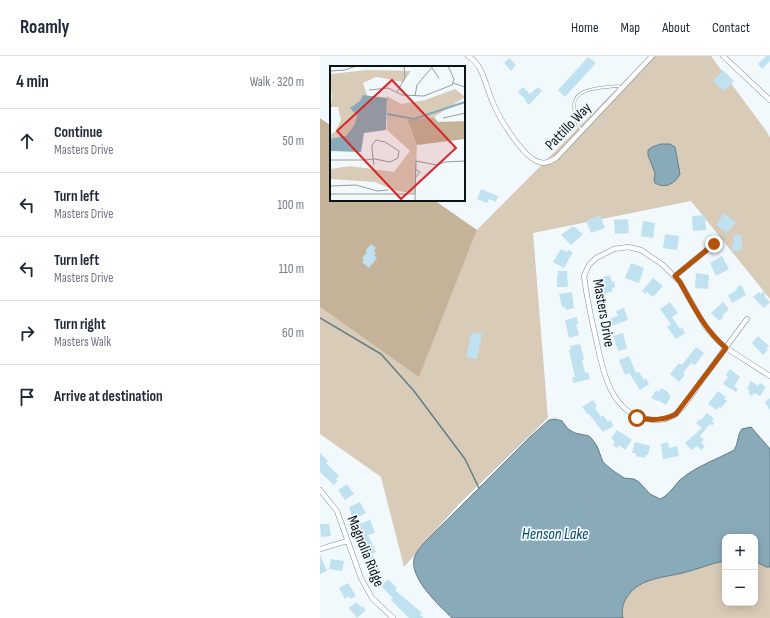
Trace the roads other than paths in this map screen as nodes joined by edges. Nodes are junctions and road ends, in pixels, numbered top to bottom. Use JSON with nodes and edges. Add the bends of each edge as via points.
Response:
{"nodes":[{"id":1,"x":468,"y":56,"type":"edge"},
{"id":2,"x":652,"y":56,"type":"edge"},
{"id":3,"x":723,"y":56,"type":"edge"},
{"id":4,"x":622,"y":88,"type":"junction"},
{"id":5,"x":770,"y":100,"type":"edge"},
{"id":6,"x":582,"y":131,"type":"junction"},
{"id":7,"x":714,"y":244,"type":"dead end"},
{"id":8,"x":675,"y":276,"type":"junction"},
{"id":9,"x":747,"y":319,"type":"dead end"},
{"id":10,"x":726,"y":348,"type":"junction"},
{"id":11,"x":770,"y":376,"type":"edge"},
{"id":12,"x":320,"y":490,"type":"edge"},
{"id":13,"x":347,"y":541,"type":"junction"},
{"id":14,"x":320,"y":549,"type":"edge"},
{"id":15,"x":393,"y":618,"type":"edge"}],
"edges":[{"from":1,"to":6,"type":"street","name":"Pattillo Way","via":[[477,66],[506,127],[533,159],[544,163],[550,162]]},
{"from":2,"to":4,"type":"street","name":"Pattillo Way"},
{"from":3,"to":5,"type":"street"},
{"from":4,"to":6,"type":"street","name":"Pattillo Way"},
{"from":4,"to":6,"type":"lane","via":[[618,86],[577,95],[574,101],[574,114]]},
{"from":7,"to":8,"type":"street"},
{"from":8,"to":10,"type":"street","name":"Masters Drive","via":[[705,326]]},
{"from":8,"to":10,"type":"street","name":"Masters Drive","via":[[664,265],[641,250],[628,247],[606,252],[589,265],[584,276],[594,334],[604,373],[618,401],[637,418],[653,420],[676,414]]},
{"from":9,"to":10,"type":"street","name":"Masters Drive"},
{"from":10,"to":11,"type":"street","name":"Masters Drive"},
{"from":12,"to":13,"type":"street","name":"Magnolia Ridge","via":[[337,510]]},
{"from":13,"to":14,"type":"street"},
{"from":13,"to":15,"type":"street","name":"Magnolia Ridge","via":[[368,592]]}]}
